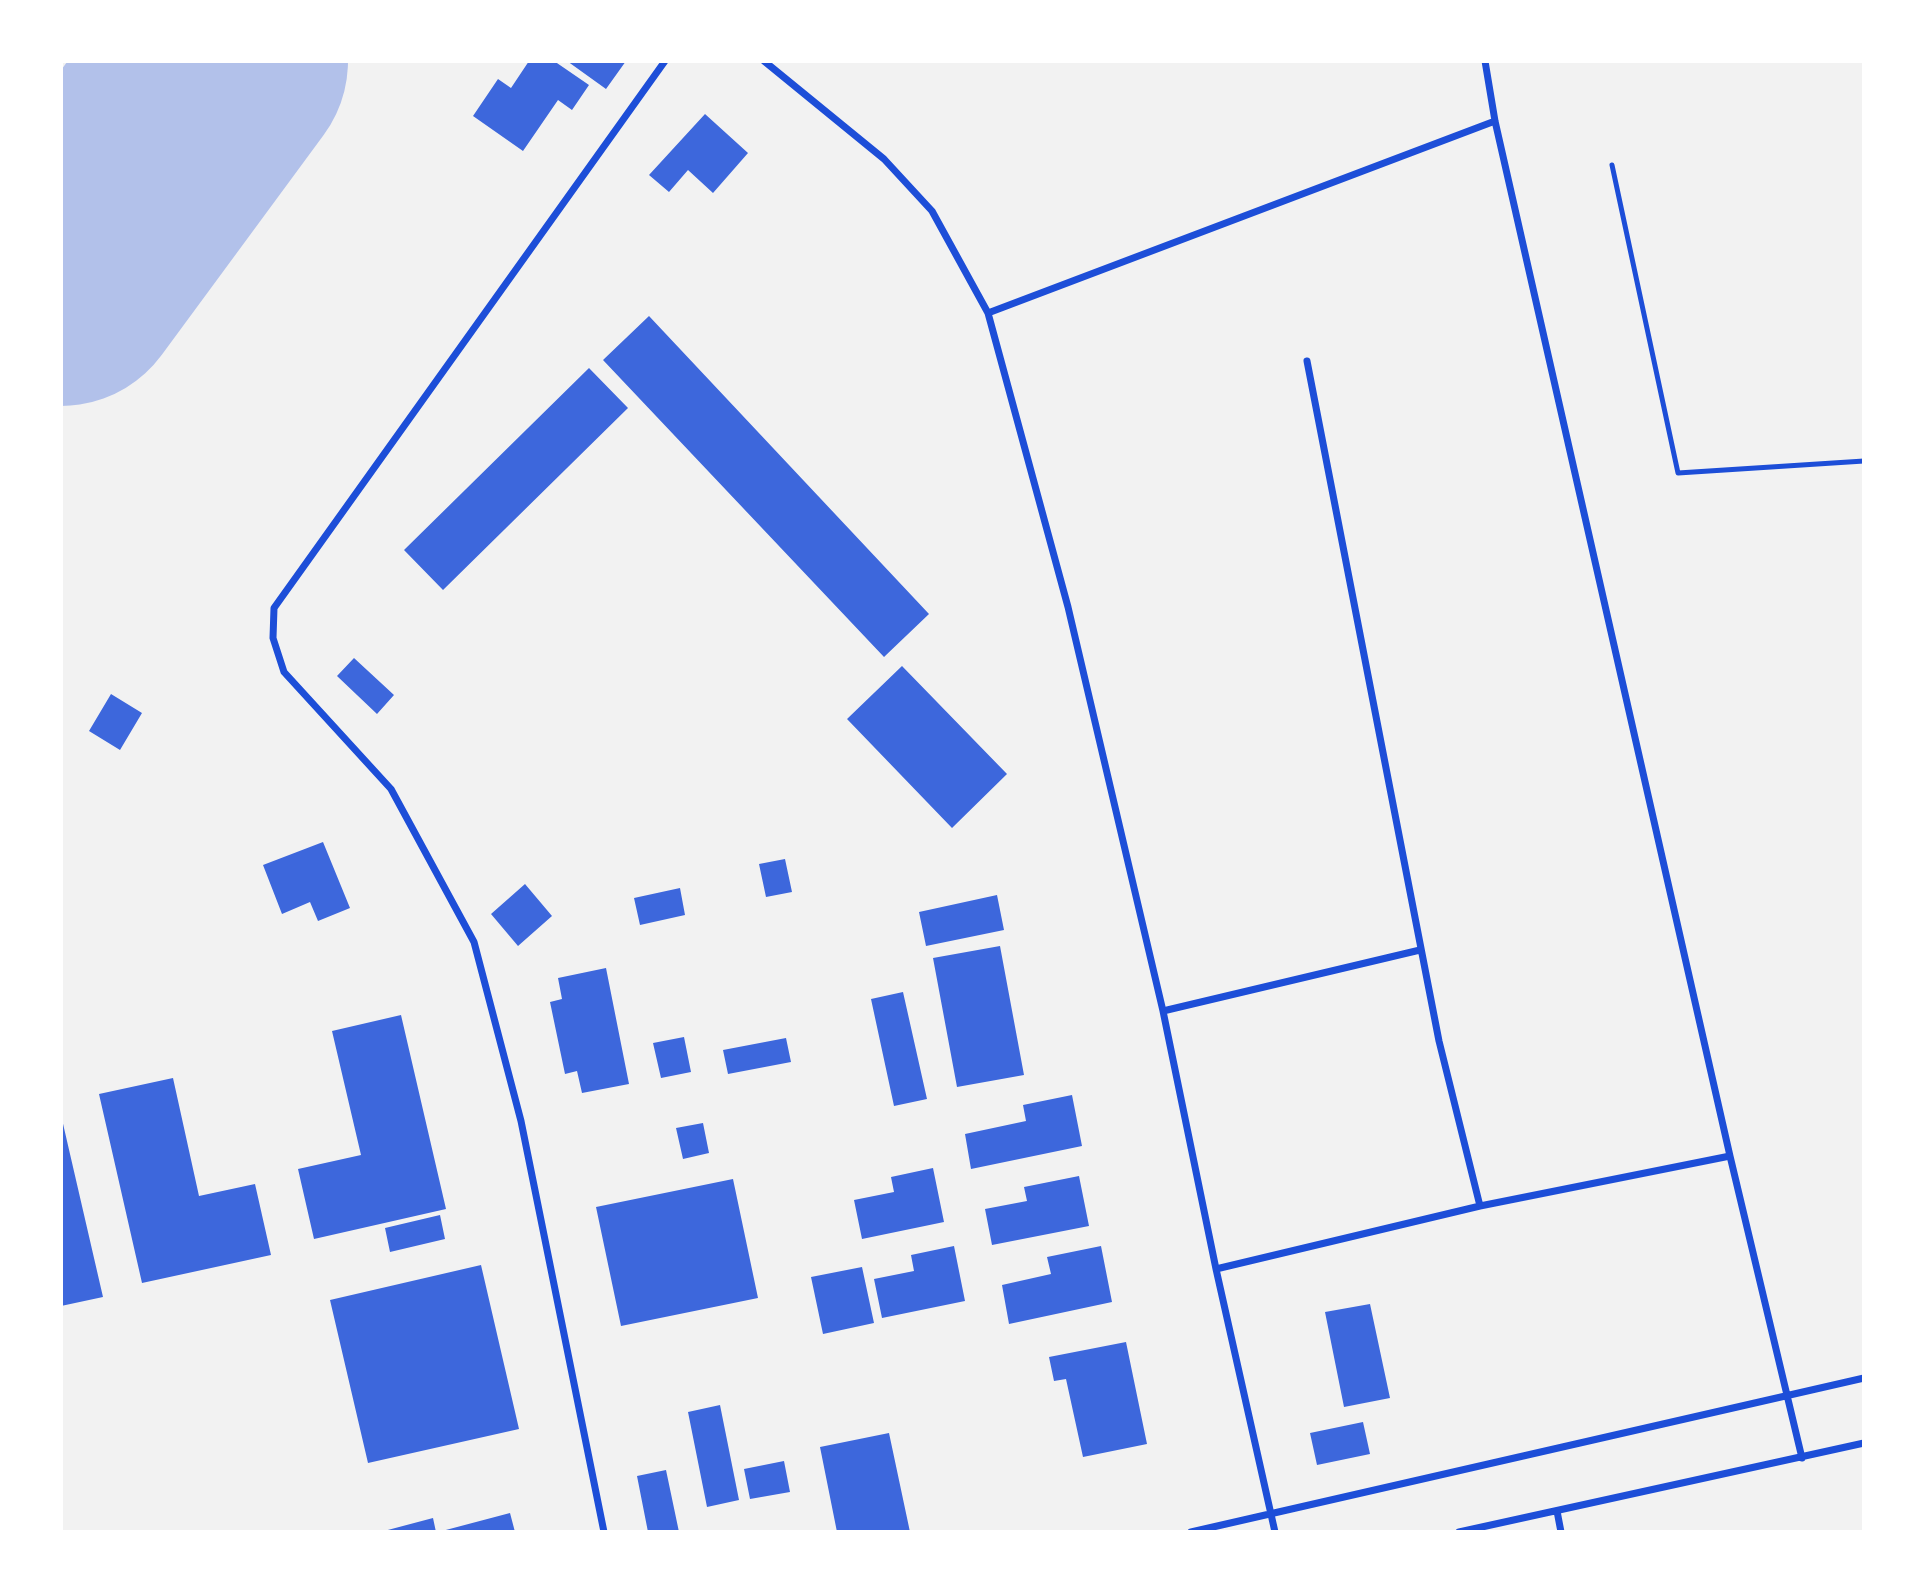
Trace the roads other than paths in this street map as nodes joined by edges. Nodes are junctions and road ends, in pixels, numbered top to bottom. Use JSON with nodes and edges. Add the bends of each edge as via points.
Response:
{"nodes":[{"id":1,"x":665,"y":61,"type":"edge"},
{"id":2,"x":764,"y":61,"type":"edge"},
{"id":3,"x":1485,"y":61,"type":"edge"},
{"id":4,"x":1495,"y":121,"type":"junction"},
{"id":5,"x":1612,"y":165,"type":"dead end"},
{"id":6,"x":988,"y":313,"type":"junction"},
{"id":7,"x":1307,"y":361,"type":"dead end"},
{"id":8,"x":1864,"y":461,"type":"edge"},
{"id":9,"x":1420,"y":950,"type":"junction"},
{"id":10,"x":1163,"y":1011,"type":"junction"},
{"id":11,"x":1730,"y":1156,"type":"junction"},
{"id":12,"x":1480,"y":1206,"type":"junction"},
{"id":13,"x":1216,"y":1269,"type":"junction"},
{"id":14,"x":1864,"y":1378,"type":"edge"},
{"id":15,"x":1788,"y":1395,"type":"junction"},
{"id":16,"x":1864,"y":1443,"type":"edge"},
{"id":17,"x":1802,"y":1458,"type":"junction"},
{"id":18,"x":1557,"y":1511,"type":"junction"},
{"id":19,"x":1271,"y":1513,"type":"junction"},
{"id":20,"x":604,"y":1532,"type":"edge"},
{"id":21,"x":1191,"y":1532,"type":"edge"},
{"id":22,"x":1275,"y":1532,"type":"edge"},
{"id":23,"x":1459,"y":1532,"type":"edge"},
{"id":24,"x":1561,"y":1532,"type":"edge"}],
"edges":[{"from":1,"to":20,"type":"street","via":[[274,608],[273,638],[284,673],[391,789],[474,942],[521,1121]]},
{"from":2,"to":6,"type":"street","via":[[884,159],[932,211]]},
{"from":3,"to":4,"type":"street"},
{"from":4,"to":6,"type":"street"},
{"from":4,"to":11,"type":"street"},
{"from":5,"to":8,"type":"lane","via":[[1678,473]]},
{"from":6,"to":10,"type":"street","via":[[1068,607]]},
{"from":7,"to":9,"type":"street"},
{"from":9,"to":10,"type":"street"},
{"from":9,"to":12,"type":"street"},
{"from":10,"to":13,"type":"street"},
{"from":11,"to":12,"type":"street"},
{"from":11,"to":15,"type":"street"},
{"from":12,"to":13,"type":"street"},
{"from":13,"to":19,"type":"street"},
{"from":14,"to":15,"type":"street"},
{"from":15,"to":17,"type":"street"},
{"from":15,"to":19,"type":"street"},
{"from":16,"to":17,"type":"street"},
{"from":17,"to":18,"type":"street"},
{"from":18,"to":23,"type":"street"},
{"from":18,"to":24,"type":"street"},
{"from":19,"to":21,"type":"street"},
{"from":19,"to":22,"type":"street"}]}
